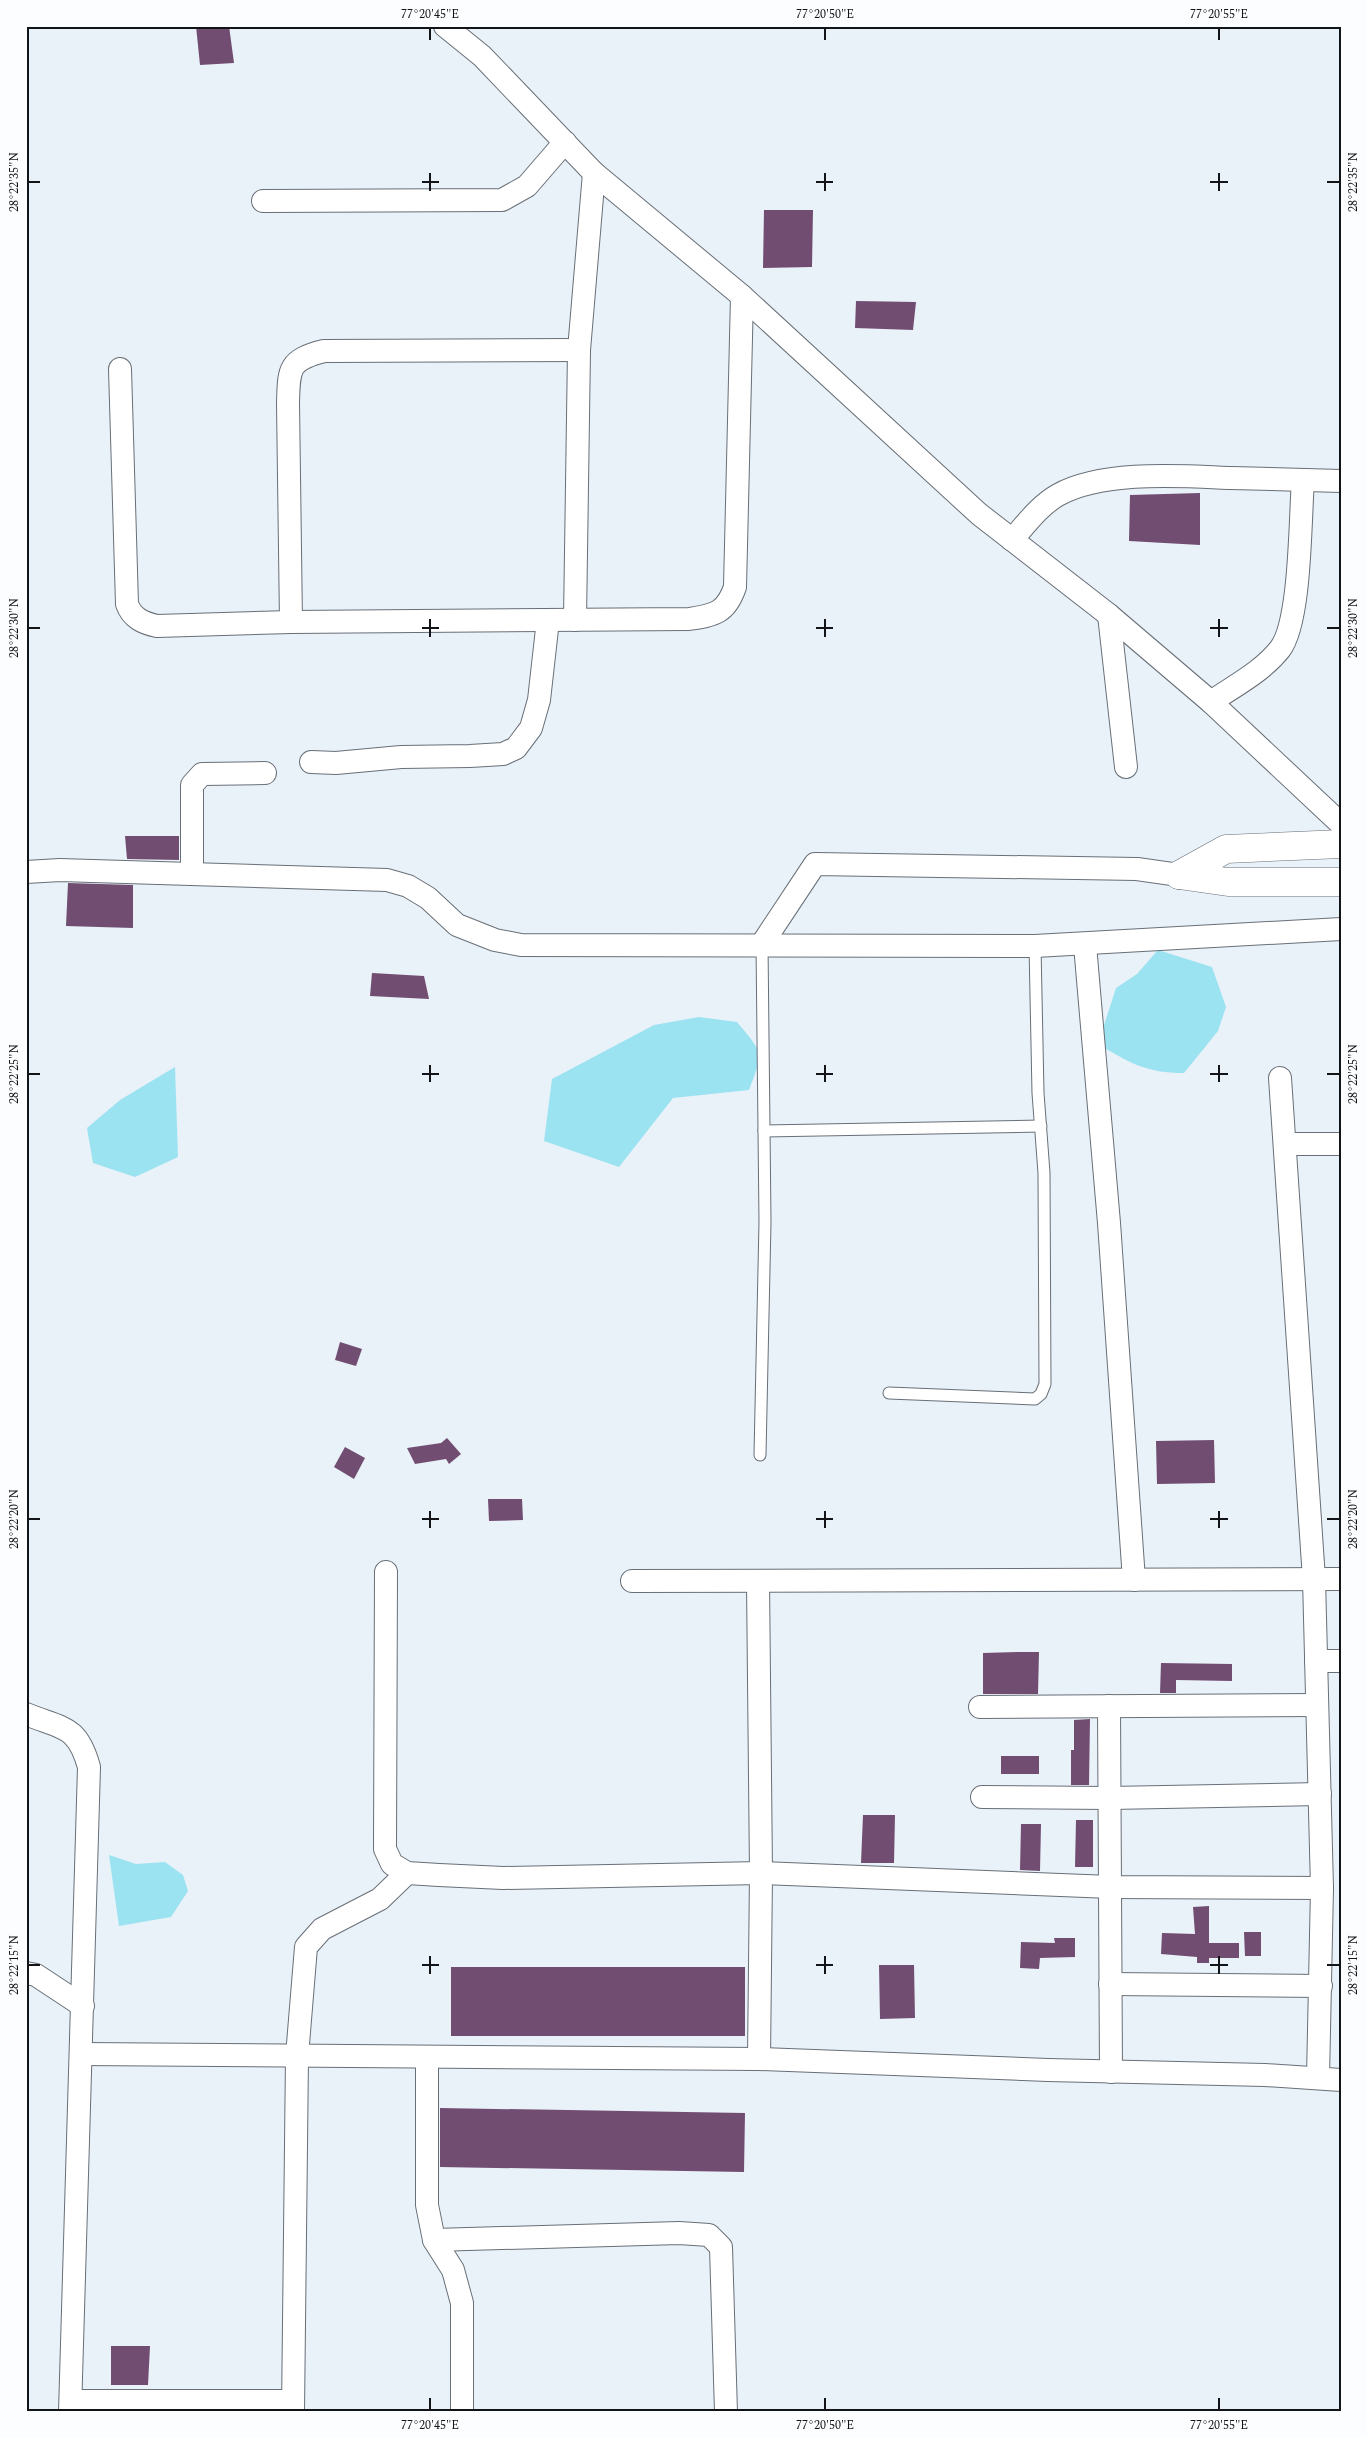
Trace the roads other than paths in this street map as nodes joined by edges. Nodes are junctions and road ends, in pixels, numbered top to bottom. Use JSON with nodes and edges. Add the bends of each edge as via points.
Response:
{"nodes":[{"id":1,"x":445,"y":26,"type":"edge"},
{"id":2,"x":565,"y":142,"type":"junction"},
{"id":3,"x":594,"y":172,"type":"junction"},
{"id":4,"x":263,"y":201,"type":"dead end"},
{"id":5,"x":742,"y":296,"type":"junction"},
{"id":6,"x":579,"y":350,"type":"junction"},
{"id":7,"x":120,"y":369,"type":"dead end"},
{"id":8,"x":1302,"y":480,"type":"junction"},
{"id":9,"x":1341,"y":481,"type":"edge"},
{"id":10,"x":1012,"y":540,"type":"junction"},
{"id":11,"x":1109,"y":615,"type":"junction"},
{"id":12,"x":548,"y":620,"type":"junction"},
{"id":13,"x":575,"y":620,"type":"junction"},
{"id":14,"x":291,"y":622,"type":"junction"},
{"id":15,"x":1211,"y":702,"type":"junction"},
{"id":16,"x":310,"y":762,"type":"dead end"},
{"id":17,"x":1126,"y":767,"type":"dead end"},
{"id":18,"x":265,"y":773,"type":"dead end"},
{"id":19,"x":1341,"y":824,"type":"edge"},
{"id":20,"x":1341,"y":844,"type":"edge"},
{"id":21,"x":26,"y":872,"type":"edge"},
{"id":22,"x":192,"y":874,"type":"junction"},
{"id":23,"x":1179,"y":875,"type":"junction"},
{"id":24,"x":1341,"y":882,"type":"edge"},
{"id":25,"x":1341,"y":929,"type":"edge"},
{"id":26,"x":762,"y":944,"type":"junction"},
{"id":27,"x":1085,"y":945,"type":"junction"},
{"id":28,"x":1036,"y":946,"type":"junction"},
{"id":29,"x":1280,"y":1078,"type":"dead end"},
{"id":30,"x":1041,"y":1126,"type":"junction"},
{"id":31,"x":764,"y":1131,"type":"junction"},
{"id":32,"x":1285,"y":1144,"type":"junction"},
{"id":33,"x":1341,"y":1144,"type":"edge"},
{"id":34,"x":889,"y":1393,"type":"dead end"},
{"id":35,"x":760,"y":1455,"type":"dead end"},
{"id":36,"x":386,"y":1572,"type":"dead end"},
{"id":37,"x":1314,"y":1579,"type":"junction"},
{"id":38,"x":1341,"y":1579,"type":"edge"},
{"id":39,"x":1134,"y":1580,"type":"junction"},
{"id":40,"x":632,"y":1581,"type":"dead end"},
{"id":41,"x":758,"y":1581,"type":"junction"},
{"id":42,"x":1316,"y":1661,"type":"junction"},
{"id":43,"x":1341,"y":1661,"type":"edge"},
{"id":44,"x":1317,"y":1705,"type":"junction"},
{"id":45,"x":1109,"y":1706,"type":"junction"},
{"id":46,"x":980,"y":1708,"type":"dead end"},
{"id":47,"x":26,"y":1714,"type":"edge"},
{"id":48,"x":1320,"y":1794,"type":"junction"},
{"id":49,"x":982,"y":1797,"type":"dead end"},
{"id":50,"x":1110,"y":1798,"type":"junction"},
{"id":51,"x":407,"y":1873,"type":"junction"},
{"id":52,"x":761,"y":1873,"type":"junction"},
{"id":53,"x":1111,"y":1887,"type":"junction"},
{"id":54,"x":1322,"y":1888,"type":"junction"},
{"id":55,"x":26,"y":1973,"type":"edge"},
{"id":56,"x":1110,"y":1984,"type":"junction"},
{"id":57,"x":1321,"y":1986,"type":"junction"},
{"id":58,"x":83,"y":2006,"type":"junction"},
{"id":59,"x":81,"y":2054,"type":"junction"},
{"id":60,"x":297,"y":2056,"type":"junction"},
{"id":61,"x":427,"y":2057,"type":"junction"},
{"id":62,"x":759,"y":2059,"type":"junction"},
{"id":63,"x":1111,"y":2072,"type":"junction"},
{"id":64,"x":1318,"y":2078,"type":"junction"},
{"id":65,"x":1341,"y":2080,"type":"edge"},
{"id":66,"x":434,"y":2240,"type":"junction"},
{"id":67,"x":70,"y":2406,"type":"edge"},
{"id":68,"x":293,"y":2406,"type":"edge"},
{"id":69,"x":462,"y":2412,"type":"edge"},
{"id":70,"x":726,"y":2412,"type":"edge"}],
"edges":[{"from":1,"to":2,"type":"street","via":[[482,56]]},
{"from":2,"to":3,"type":"street"},
{"from":2,"to":4,"type":"street","via":[[527,186],[502,200]]},
{"from":3,"to":5,"type":"street"},
{"from":3,"to":6,"type":"street"},
{"from":5,"to":10,"type":"street","via":[[979,514]]},
{"from":5,"to":13,"type":"street","via":[[735,588],[730,601],[718,614],[690,619]]},
{"from":6,"to":13,"type":"street"},
{"from":6,"to":14,"type":"street","via":[[324,351],[304,356],[293,366],[288,403]]},
{"from":7,"to":14,"type":"street","via":[[127,604],[131,614],[157,626]]},
{"from":8,"to":9,"type":"street"},
{"from":8,"to":10,"type":"street","via":[[1168,476],[1106,480],[1057,495]]},
{"from":8,"to":15,"type":"street","via":[[1295,603],[1289,632],[1281,648],[1264,666]]},
{"from":10,"to":11,"type":"street"},
{"from":11,"to":15,"type":"street"},
{"from":11,"to":17,"type":"street"},
{"from":12,"to":13,"type":"street"},
{"from":12,"to":14,"type":"street"},
{"from":12,"to":16,"type":"street","via":[[539,700],[531,728],[516,748],[503,754],[478,756]]},
{"from":15,"to":19,"type":"street"},
{"from":18,"to":22,"type":"street","via":[[202,774],[192,784]]},
{"from":20,"to":23,"type":"street","via":[[1226,849]]},
{"from":21,"to":22,"type":"street"},
{"from":22,"to":26,"type":"street","via":[[388,880],[408,886],[428,898],[457,925],[495,940],[522,945]]},
{"from":23,"to":24,"type":"street","via":[[1228,882]]},
{"from":23,"to":26,"type":"street","via":[[1137,869],[815,864]]},
{"from":25,"to":27,"type":"street"},
{"from":26,"to":28,"type":"street"},
{"from":26,"to":31,"type":"lane"},
{"from":27,"to":28,"type":"street"},
{"from":27,"to":39,"type":"street","via":[[1109,1223]]},
{"from":28,"to":30,"type":"lane"},
{"from":29,"to":32,"type":"street"},
{"from":30,"to":31,"type":"lane"},
{"from":30,"to":34,"type":"lane","via":[[1045,1360],[1045,1384],[1041,1394],[1035,1399],[1024,1399]]},
{"from":31,"to":35,"type":"lane"},
{"from":32,"to":33,"type":"street"},
{"from":32,"to":37,"type":"street"},
{"from":36,"to":51,"type":"street","via":[[385,1849],[392,1864]]},
{"from":37,"to":38,"type":"street"},
{"from":37,"to":39,"type":"street"},
{"from":37,"to":42,"type":"street"},
{"from":39,"to":41,"type":"street"},
{"from":40,"to":41,"type":"street"},
{"from":41,"to":52,"type":"street"},
{"from":42,"to":43,"type":"street"},
{"from":42,"to":44,"type":"street"},
{"from":44,"to":45,"type":"street"},
{"from":44,"to":48,"type":"street"},
{"from":45,"to":46,"type":"street"},
{"from":45,"to":50,"type":"street"},
{"from":47,"to":58,"type":"street","via":[[71,1732],[83,1746],[90,1766]]},
{"from":48,"to":50,"type":"street"},
{"from":48,"to":54,"type":"street"},
{"from":49,"to":50,"type":"street"},
{"from":50,"to":53,"type":"street"},
{"from":51,"to":52,"type":"street","via":[[503,1878]]},
{"from":51,"to":60,"type":"street","via":[[380,1899],[322,1929],[306,1946]]},
{"from":52,"to":53,"type":"street"},
{"from":52,"to":62,"type":"street"},
{"from":53,"to":54,"type":"street"},
{"from":53,"to":56,"type":"street"},
{"from":54,"to":57,"type":"street"},
{"from":55,"to":58,"type":"street","via":[[36,1975]]},
{"from":56,"to":57,"type":"street"},
{"from":56,"to":63,"type":"street"},
{"from":57,"to":64,"type":"street"},
{"from":58,"to":59,"type":"street"},
{"from":59,"to":60,"type":"street"},
{"from":59,"to":67,"type":"street"},
{"from":60,"to":61,"type":"street"},
{"from":60,"to":68,"type":"street"},
{"from":61,"to":62,"type":"street"},
{"from":61,"to":66,"type":"street","via":[[427,2205]]},
{"from":62,"to":63,"type":"street"},
{"from":63,"to":64,"type":"street"},
{"from":64,"to":65,"type":"street"},
{"from":66,"to":69,"type":"street","via":[[453,2270],[462,2303]]},
{"from":66,"to":70,"type":"street","via":[[679,2233],[709,2235],[721,2247]]},
{"from":67,"to":68,"type":"street"}]}
